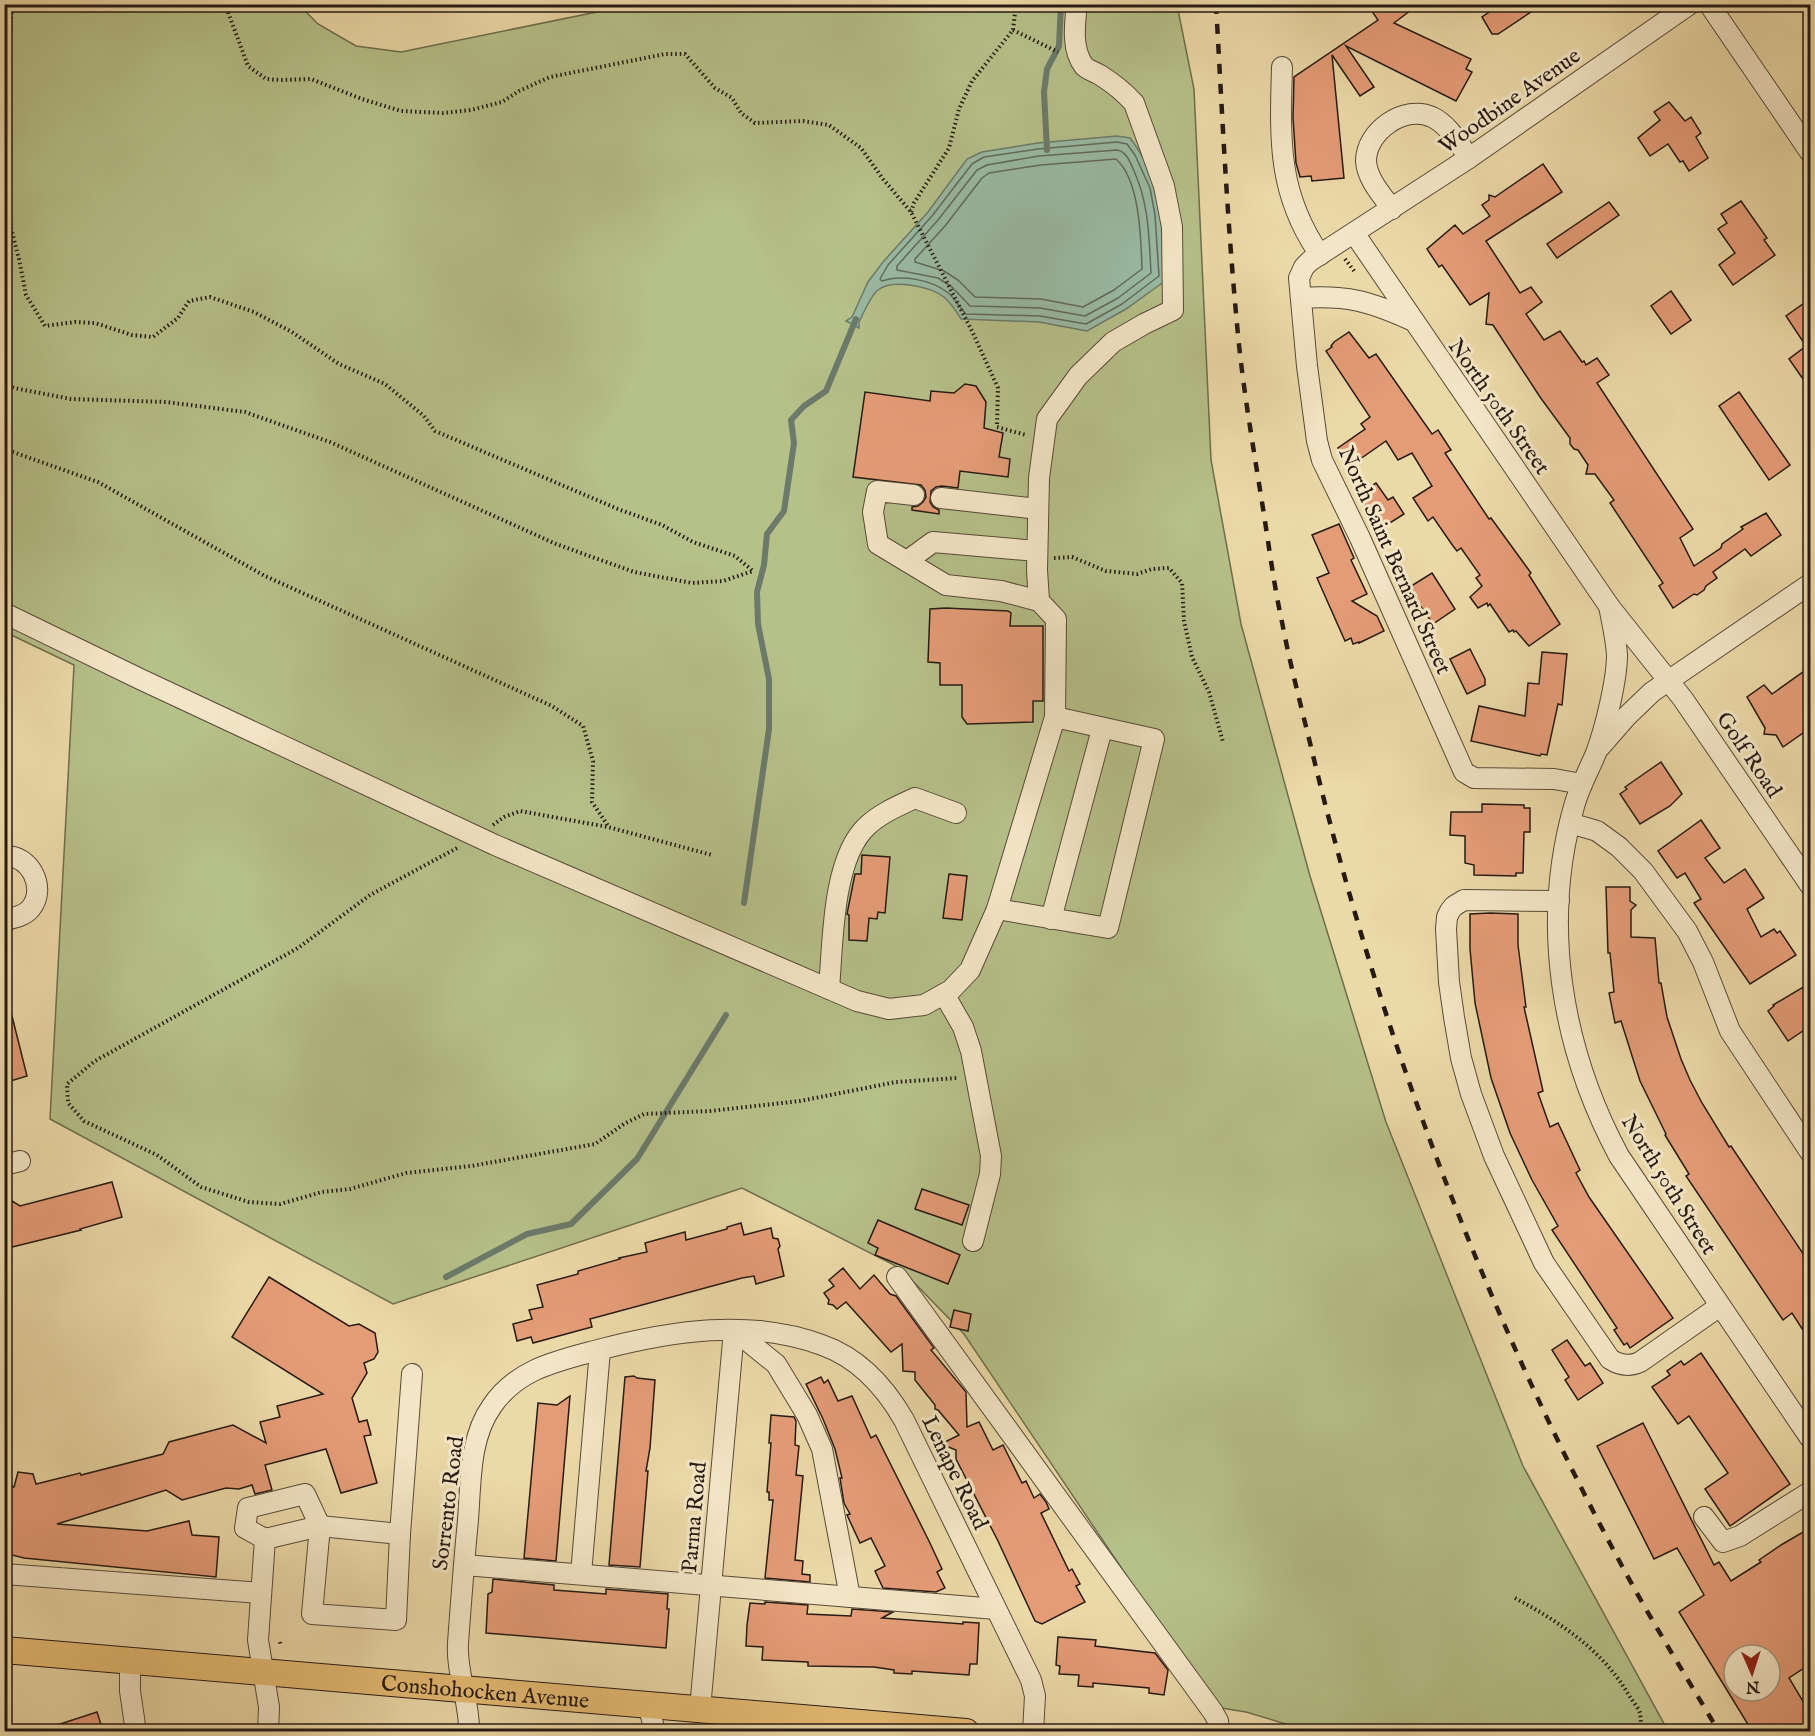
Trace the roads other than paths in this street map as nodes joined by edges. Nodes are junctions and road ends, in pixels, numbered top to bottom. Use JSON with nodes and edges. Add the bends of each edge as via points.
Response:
{"nodes":[{"id":1,"x":1077,"y":4,"type":"edge"},
{"id":2,"x":1690,"y":4,"type":"edge"},
{"id":3,"x":1709,"y":4,"type":"edge"},
{"id":4,"x":1282,"y":67,"type":"dead end"},
{"id":5,"x":1810,"y":152,"type":"edge"},
{"id":6,"x":1469,"y":158,"type":"junction"},
{"id":7,"x":1392,"y":209,"type":"junction"},
{"id":8,"x":1354,"y":233,"type":"junction"},
{"id":9,"x":1320,"y":255,"type":"junction"},
{"id":10,"x":1301,"y":298,"type":"junction"},
{"id":11,"x":1412,"y":320,"type":"junction"},
{"id":12,"x":914,"y":495,"type":"dead end"},
{"id":13,"x":941,"y":498,"type":"dead end"},
{"id":14,"x":1038,"y":509,"type":"junction"},
{"id":15,"x":907,"y":561,"type":"junction"},
{"id":16,"x":1037,"y":561,"type":"junction"},
{"id":17,"x":1810,"y":584,"type":"edge"},
{"id":18,"x":1039,"y":601,"type":"junction"},
{"id":19,"x":1609,"y":606,"type":"junction"},
{"id":20,"x":4,"y":613,"type":"edge"},
{"id":21,"x":1668,"y":681,"type":"junction"},
{"id":22,"x":1055,"y":717,"type":"junction"},
{"id":23,"x":1102,"y":729,"type":"junction"},
{"id":24,"x":1596,"y":752,"type":"junction"},
{"id":25,"x":1582,"y":784,"type":"junction"},
{"id":26,"x":956,"y":813,"type":"dead end"},
{"id":27,"x":1570,"y":823,"type":"junction"},
{"id":28,"x":4,"y":856,"type":"edge"},
{"id":29,"x":1810,"y":885,"type":"edge"},
{"id":30,"x":1559,"y":901,"type":"junction"},
{"id":31,"x":997,"y":909,"type":"junction"},
{"id":32,"x":1051,"y":919,"type":"junction"},
{"id":33,"x":4,"y":920,"type":"edge"},
{"id":34,"x":829,"y":989,"type":"junction"},
{"id":35,"x":945,"y":993,"type":"junction"},
{"id":36,"x":1810,"y":1152,"type":"edge"},
{"id":37,"x":973,"y":1241,"type":"dead end"},
{"id":38,"x":897,"y":1278,"type":"dead end"},
{"id":39,"x":1720,"y":1306,"type":"junction"},
{"id":40,"x":734,"y":1330,"type":"junction"},
{"id":41,"x":600,"y":1350,"type":"junction"},
{"id":42,"x":412,"y":1374,"type":"dead end"},
{"id":43,"x":1810,"y":1438,"type":"edge"},
{"id":44,"x":1810,"y":1492,"type":"edge"},
{"id":45,"x":1704,"y":1517,"type":"dead end"},
{"id":46,"x":320,"y":1526,"type":"junction"},
{"id":47,"x":400,"y":1534,"type":"junction"},
{"id":48,"x":265,"y":1539,"type":"junction"},
{"id":49,"x":464,"y":1565,"type":"junction"},
{"id":50,"x":4,"y":1574,"type":"edge"},
{"id":51,"x":581,"y":1574,"type":"junction"},
{"id":52,"x":711,"y":1585,"type":"junction"},
{"id":53,"x":261,"y":1593,"type":"junction"},
{"id":54,"x":850,"y":1597,"type":"junction"},
{"id":55,"x":996,"y":1609,"type":"junction"},
{"id":56,"x":4,"y":1650,"type":"edge"},
{"id":57,"x":130,"y":1660,"type":"junction"},
{"id":58,"x":263,"y":1672,"type":"junction"},
{"id":59,"x":462,"y":1689,"type":"junction"},
{"id":60,"x":648,"y":1704,"type":"junction"},
{"id":61,"x":700,"y":1709,"type":"junction"},
{"id":62,"x":136,"y":1731,"type":"edge"},
{"id":63,"x":268,"y":1731,"type":"edge"},
{"id":64,"x":469,"y":1731,"type":"edge"},
{"id":65,"x":655,"y":1731,"type":"edge"},
{"id":66,"x":966,"y":1731,"type":"edge"},
{"id":67,"x":1033,"y":1731,"type":"edge"},
{"id":68,"x":1220,"y":1731,"type":"edge"}],
"edges":[{"from":1,"to":14,"type":"street","via":[[1075,43],[1084,67],[1124,92],[1134,103],[1164,186],[1172,227],[1173,310],[1113,342],[1078,376],[1047,419]]},
{"from":2,"to":6,"type":"street","name":"Woodbine Avenue"},
{"from":3,"to":5,"type":"street"},
{"from":4,"to":9,"type":"street","via":[[1284,170],[1296,214]]},
{"from":6,"to":7,"type":"street","name":"Woodbine Avenue"},
{"from":6,"to":7,"type":"street","via":[[1444,124],[1434,117],[1414,113],[1395,120],[1374,136],[1366,162],[1372,180]]},
{"from":7,"to":8,"type":"street","name":"Woodbine Avenue"},
{"from":8,"to":9,"type":"street","name":"North Saint Bernard Street"},
{"from":8,"to":11,"type":"street","name":"North 50th Street"},
{"from":9,"to":10,"type":"street","name":"North Saint Bernard Street","via":[[1301,272]]},
{"from":10,"to":11,"type":"street","via":[[1357,299]]},
{"from":10,"to":25,"type":"street","name":"North Saint Bernard Street","via":[[1322,460],[1464,772],[1474,778],[1554,779]]},
{"from":11,"to":19,"type":"street","name":"North 50th Street"},
{"from":12,"to":15,"type":"street","via":[[877,491],[873,512],[878,544]]},
{"from":13,"to":14,"type":"street"},
{"from":14,"to":16,"type":"street"},
{"from":15,"to":16,"type":"street","via":[[933,542]]},
{"from":15,"to":18,"type":"street","via":[[946,585],[1001,591]]},
{"from":16,"to":18,"type":"street"},
{"from":17,"to":21,"type":"street"},
{"from":18,"to":22,"type":"street","via":[[1056,619]]},
{"from":19,"to":21,"type":"street","name":"North 50th Street"},
{"from":19,"to":24,"type":"street","name":"North 50th Street","via":[[1616,665]]},
{"from":20,"to":34,"type":"street","via":[[495,845]]},
{"from":21,"to":24,"type":"street","name":"North 50th Street","via":[[1626,716]]},
{"from":21,"to":29,"type":"street","name":"Golf Road"},
{"from":22,"to":23,"type":"street"},
{"from":22,"to":31,"type":"street"},
{"from":23,"to":32,"type":"street"},
{"from":23,"to":32,"type":"street","via":[[1154,739],[1108,928]]},
{"from":24,"to":25,"type":"street","name":"North 50th Street"},
{"from":25,"to":27,"type":"street","name":"North 50th Street"},
{"from":26,"to":34,"type":"street","via":[[915,798],[866,827],[853,844],[843,866]]},
{"from":27,"to":30,"type":"street","name":"North 50th Street"},
{"from":27,"to":36,"type":"street","via":[[1597,831],[1619,847],[1687,931],[1730,1031]]},
{"from":28,"to":33,"type":"street","via":[[21,858],[29,865],[37,891],[26,912]]},
{"from":30,"to":39,"type":"street","name":"North 50th Street","via":[[1562,986],[1587,1088],[1619,1156]]},
{"from":30,"to":39,"type":"street","via":[[1464,900],[1447,916],[1455,1024],[1484,1132],[1544,1263],[1610,1359],[1623,1365],[1640,1362]]},
{"from":31,"to":32,"type":"street"},
{"from":31,"to":35,"type":"street","via":[[970,970]]},
{"from":34,"to":35,"type":"street","via":[[889,1009],[924,1005]]},
{"from":35,"to":37,"type":"street","via":[[971,1051],[992,1156]]},
{"from":38,"to":68,"type":"street","via":[[1213,1712]]},
{"from":39,"to":43,"type":"street","name":"North 50th Street"},
{"from":40,"to":41,"type":"street","name":"Sorrento Road","via":[[651,1337]]},
{"from":40,"to":52,"type":"street","name":"Parma Road"},
{"from":40,"to":54,"type":"street","via":[[776,1364],[822,1449]]},
{"from":40,"to":55,"type":"street","name":"Lenape Road","via":[[795,1337],[823,1345],[851,1359],[877,1382],[904,1420]]},
{"from":41,"to":49,"type":"street","name":"Sorrento Road","via":[[532,1370],[517,1379],[491,1406],[476,1441]]},
{"from":41,"to":51,"type":"street"},
{"from":42,"to":47,"type":"street"},
{"from":44,"to":45,"type":"street","via":[[1740,1536],[1723,1542]]},
{"from":46,"to":47,"type":"street"},
{"from":46,"to":47,"type":"street","via":[[312,1614],[396,1620]]},
{"from":46,"to":48,"type":"street"},
{"from":46,"to":48,"type":"street","via":[[305,1494],[248,1508],[245,1528]]},
{"from":48,"to":53,"type":"street"},
{"from":49,"to":51,"type":"street"},
{"from":49,"to":59,"type":"street","name":"Sorrento Road","via":[[457,1654]]},
{"from":50,"to":53,"type":"street"},
{"from":51,"to":52,"type":"street"},
{"from":52,"to":54,"type":"street"},
{"from":52,"to":61,"type":"street","name":"Parma Road"},
{"from":53,"to":58,"type":"street","via":[[258,1640]]},
{"from":54,"to":55,"type":"street"},
{"from":55,"to":67,"type":"street","name":"Lenape Road","via":[[1031,1680],[1035,1696]]},
{"from":56,"to":57,"type":"main road","name":"Conshohocken Avenue"},
{"from":57,"to":58,"type":"main road","name":"Conshohocken Avenue"},
{"from":57,"to":62,"type":"street"},
{"from":58,"to":59,"type":"main road","name":"Conshohocken Avenue"},
{"from":58,"to":63,"type":"street","via":[[269,1707]]},
{"from":59,"to":60,"type":"main road","name":"Conshohocken Avenue"},
{"from":59,"to":64,"type":"street","name":"Sorrento Road"},
{"from":60,"to":61,"type":"main road","name":"Conshohocken Avenue"},
{"from":60,"to":65,"type":"street"},
{"from":61,"to":66,"type":"main road","name":"Conshohocken Avenue"}]}
